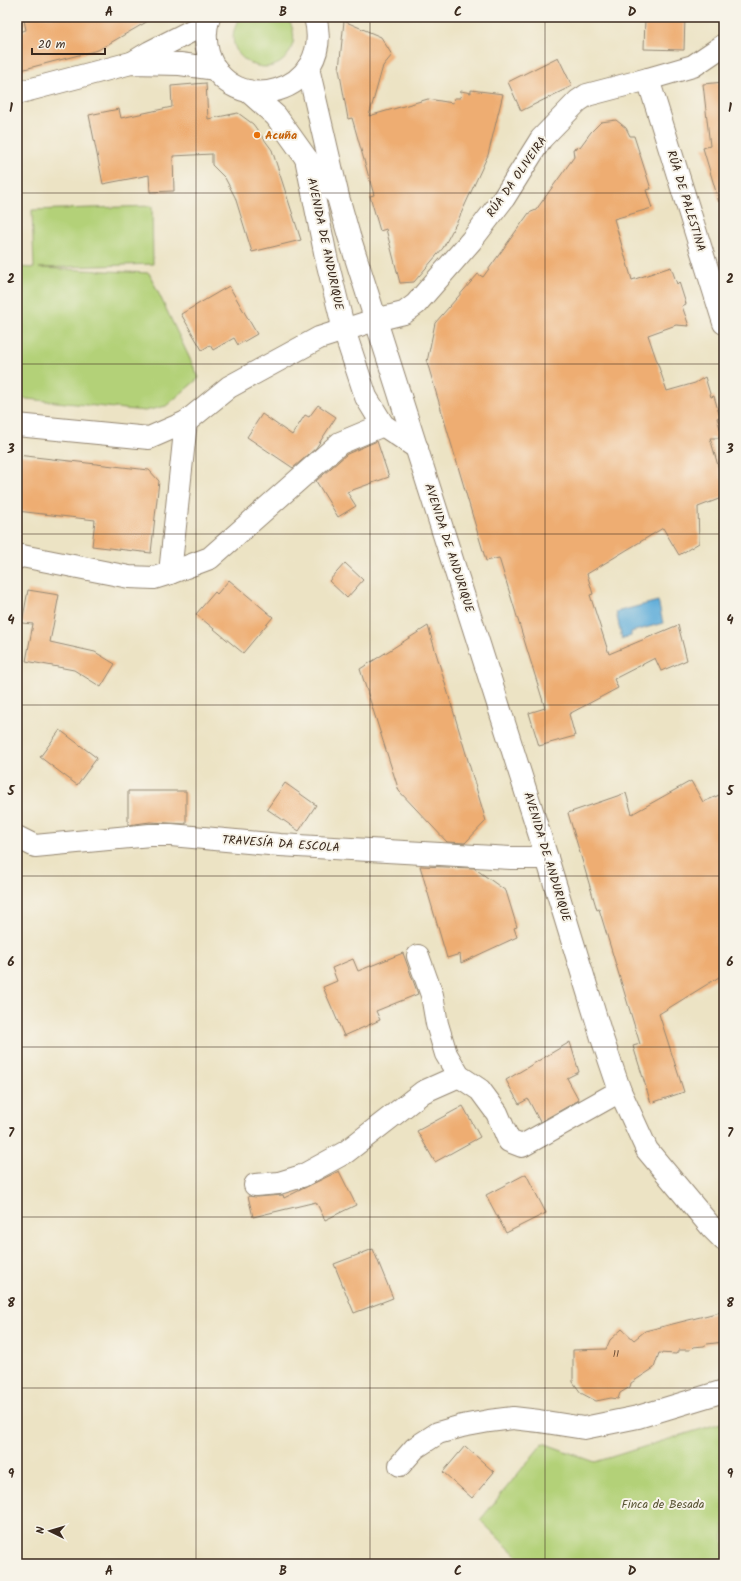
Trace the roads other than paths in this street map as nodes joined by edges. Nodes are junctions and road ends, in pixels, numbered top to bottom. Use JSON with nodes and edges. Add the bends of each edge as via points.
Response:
{"nodes":[{"id":1,"x":315,"y":17,"type":"edge"},
{"id":2,"x":208,"y":20,"type":"edge"},
{"id":3,"x":724,"y":44,"type":"edge"},
{"id":4,"x":132,"y":63,"type":"junction"},
{"id":5,"x":308,"y":68,"type":"junction"},
{"id":6,"x":216,"y":69,"type":"junction"},
{"id":7,"x":648,"y":79,"type":"junction"},
{"id":8,"x":248,"y":91,"type":"junction"},
{"id":9,"x":17,"y":94,"type":"edge"},
{"id":10,"x":306,"y":158,"type":"junction"},
{"id":11,"x":338,"y":197,"type":"junction"},
{"id":12,"x":375,"y":320,"type":"junction"},
{"id":13,"x":724,"y":323,"type":"edge"},
{"id":14,"x":344,"y":330,"type":"junction"},
{"id":15,"x":186,"y":422,"type":"junction"},
{"id":16,"x":383,"y":424,"type":"junction"},
{"id":17,"x":17,"y":425,"type":"edge"},
{"id":18,"x":417,"y":448,"type":"junction"},
{"id":19,"x":17,"y":558,"type":"edge"},
{"id":20,"x":170,"y":573,"type":"junction"},
{"id":21,"x":17,"y":837,"type":"edge"},
{"id":22,"x":547,"y":858,"type":"junction"},
{"id":23,"x":418,"y":956,"type":"dead end"},
{"id":24,"x":460,"y":1076,"type":"junction"},
{"id":25,"x":620,"y":1091,"type":"junction"},
{"id":26,"x":254,"y":1185,"type":"dead end"},
{"id":27,"x":724,"y":1240,"type":"edge"},
{"id":28,"x":724,"y":1391,"type":"edge"},
{"id":29,"x":400,"y":1465,"type":"dead end"}],
"edges":[{"from":1,"to":5,"type":"street","via":[[318,42]]},
{"from":2,"to":4,"type":"street"},
{"from":2,"to":6,"type":"street","via":[[206,47]]},
{"from":3,"to":7,"type":"street","name":"RÚA DA OLIVEIRA","via":[[693,66]]},
{"from":4,"to":6,"type":"street","via":[[180,64]]},
{"from":4,"to":9,"type":"street"},
{"from":5,"to":8,"type":"street","via":[[299,79],[288,86],[261,93]]},
{"from":5,"to":11,"type":"street","name":"AVENIDA DE ANDURIQUE"},
{"from":6,"to":8,"type":"street","via":[[224,79]]},
{"from":7,"to":12,"type":"street","name":"RÚA DA OLIVEIRA","via":[[587,95],[578,100],[541,139],[504,198],[471,241],[416,304],[404,313]]},
{"from":7,"to":13,"type":"street","name":"RÚA DE PALESTINA"},
{"from":8,"to":10,"type":"street","via":[[276,116]]},
{"from":10,"to":11,"type":"street"},
{"from":10,"to":14,"type":"street","name":"AVENIDA DE ANDURIQUE"},
{"from":11,"to":12,"type":"street","name":"AVENIDA DE ANDURIQUE"},
{"from":12,"to":14,"type":"street","name":"RÚA DA OLIVEIRA"},
{"from":12,"to":18,"type":"street","name":"AVENIDA DE ANDURIQUE"},
{"from":14,"to":15,"type":"street","name":"RÚA DA OLIVEIRA","via":[[319,338],[229,387]]},
{"from":14,"to":16,"type":"street","name":"AVENIDA DE ANDURIQUE","via":[[366,397]]},
{"from":15,"to":17,"type":"street","name":"RÚA DA OLIVEIRA","via":[[149,438]]},
{"from":15,"to":20,"type":"street"},
{"from":16,"to":18,"type":"street","name":"AVENIDA DE ANDURIQUE"},
{"from":16,"to":20,"type":"street","via":[[340,443],[210,558]]},
{"from":18,"to":22,"type":"street","name":"AVENIDA DE ANDURIQUE"},
{"from":19,"to":20,"type":"street","via":[[22,556],[129,577],[154,578]]},
{"from":21,"to":22,"type":"street","name":"TRAVESÍA DA ESCOLA","via":[[35,846],[171,835],[344,848]]},
{"from":22,"to":25,"type":"street","name":"AVENIDA DE ANDURIQUE"},
{"from":23,"to":24,"type":"street","via":[[432,995],[446,1054]]},
{"from":24,"to":25,"type":"street","via":[[480,1090],[497,1113],[509,1141],[522,1146]]},
{"from":24,"to":26,"type":"street","via":[[423,1092],[346,1152],[302,1176],[279,1183]]},
{"from":25,"to":27,"type":"street","name":"AVENIDA DE ANDURIQUE","via":[[647,1150]]},
{"from":28,"to":29,"type":"street","via":[[638,1417],[584,1428],[513,1418],[462,1426],[438,1433],[415,1448]]}]}
